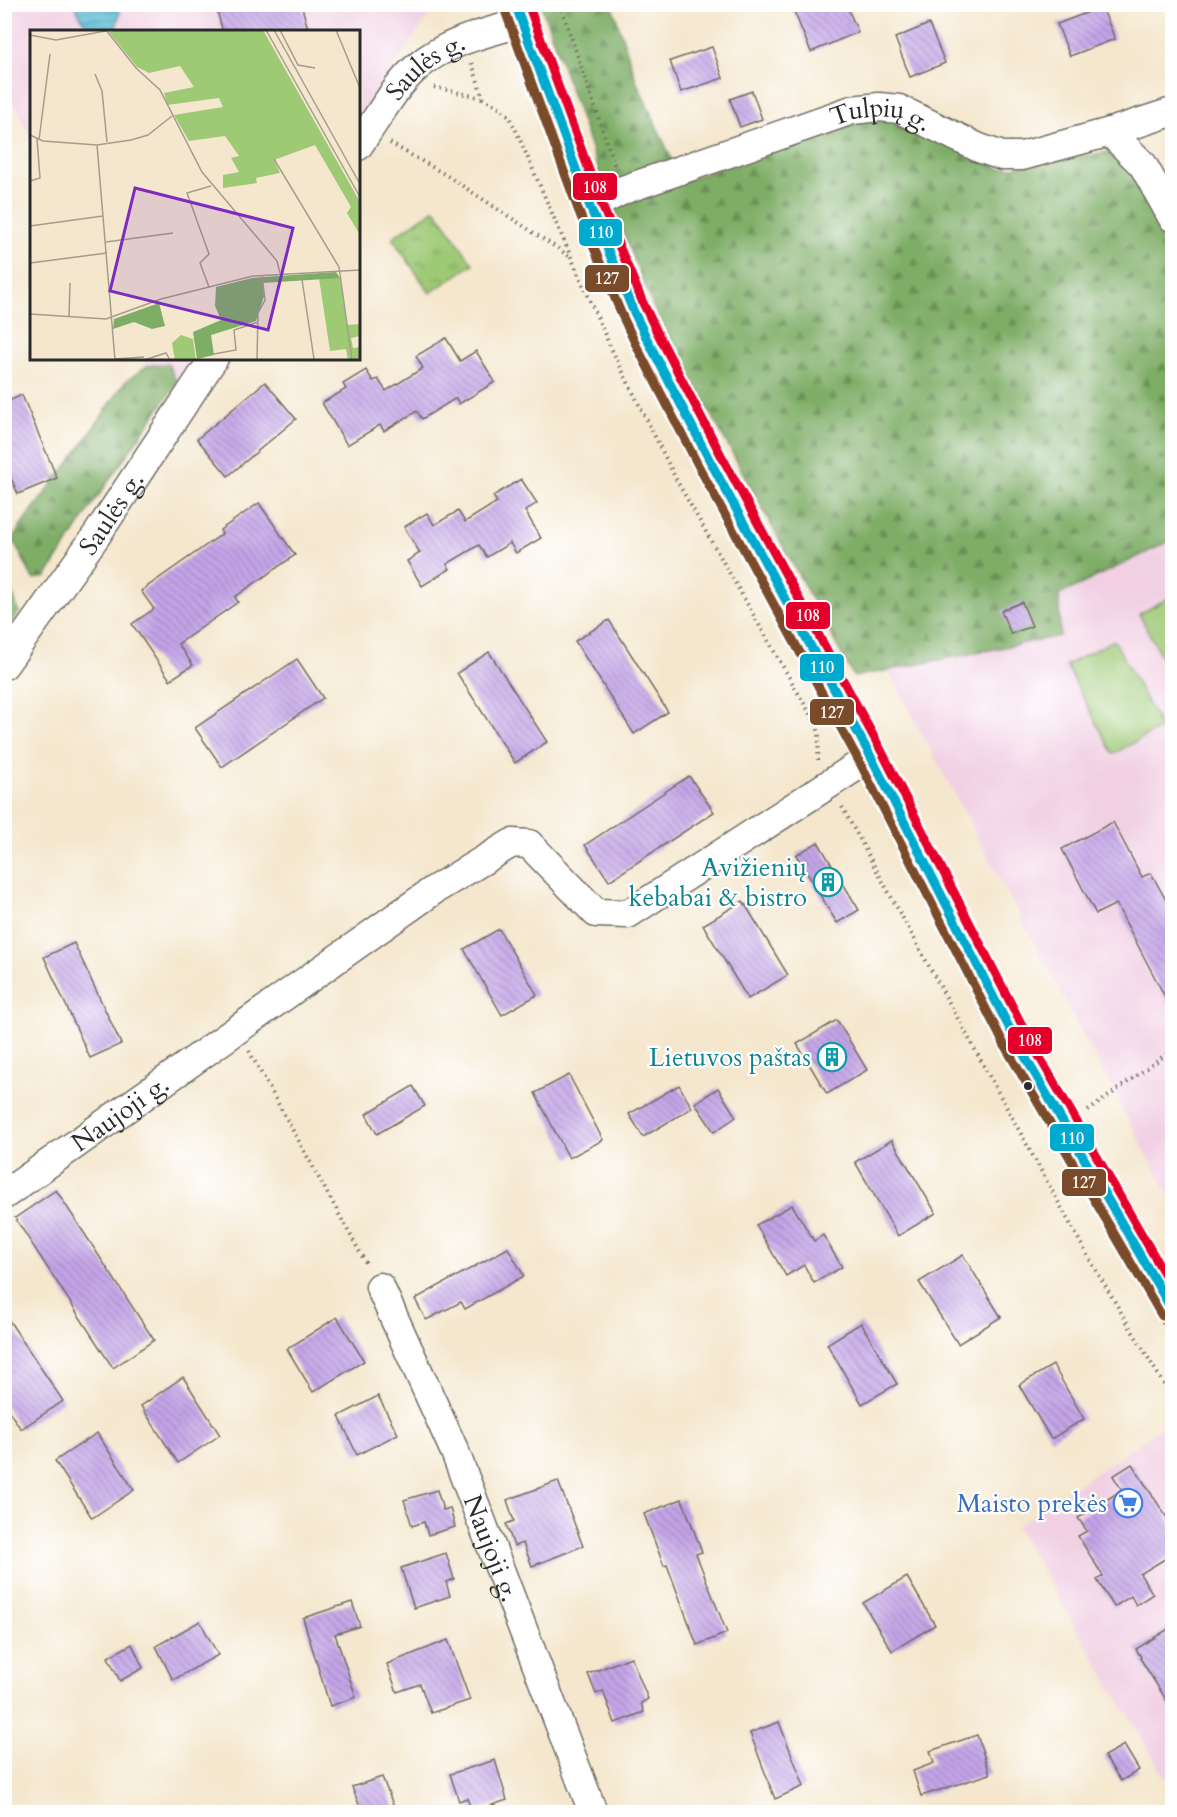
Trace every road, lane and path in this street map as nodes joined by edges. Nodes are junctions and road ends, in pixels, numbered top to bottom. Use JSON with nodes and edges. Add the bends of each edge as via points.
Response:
{"nodes":[{"id":1,"x":454,"y":4,"type":"edge"},
{"id":2,"x":560,"y":4,"type":"edge"},
{"id":3,"x":518,"y":14,"type":"edge"},
{"id":4,"x":465,"y":40,"type":"junction"},
{"id":5,"x":399,"y":87,"type":"junction"},
{"id":6,"x":483,"y":98,"type":"junction"},
{"id":7,"x":1173,"y":112,"type":"edge"},
{"id":8,"x":1110,"y":132,"type":"junction"},
{"id":9,"x":364,"y":138,"type":"edge"},
{"id":10,"x":623,"y":190,"type":"junction"},
{"id":11,"x":590,"y":207,"type":"junction"},
{"id":12,"x":1173,"y":218,"type":"edge"},
{"id":13,"x":570,"y":257,"type":"junction"},
{"id":14,"x":213,"y":360,"type":"edge"},
{"id":15,"x":4,"y":665,"type":"edge"},
{"id":16,"x":871,"y":757,"type":"junction"},
{"id":17,"x":830,"y":784,"type":"junction"},
{"id":18,"x":237,"y":1029,"type":"junction"},
{"id":19,"x":1173,"y":1050,"type":"edge"},
{"id":20,"x":1065,"y":1127,"type":"junction"},
{"id":21,"x":4,"y":1195,"type":"edge"},
{"id":22,"x":380,"y":1287,"type":"joint"},
{"id":23,"x":1173,"y":1310,"type":"edge"},
{"id":24,"x":1173,"y":1398,"type":"edge"},
{"id":25,"x":593,"y":1812,"type":"edge"}],
"edges":[{"from":1,"to":4,"type":"path"},
{"from":2,"to":10,"type":"path"},
{"from":3,"to":4,"type":"street","name":"Saulės g."},
{"from":3,"to":11,"type":"main road"},
{"from":4,"to":5,"type":"street","name":"Saulės g.","via":[[416,68]]},
{"from":4,"to":6,"type":"path"},
{"from":5,"to":6,"type":"path","via":[[423,84]]},
{"from":5,"to":9,"type":"street","name":"Saulės g."},
{"from":6,"to":13,"type":"path","via":[[510,117]]},
{"from":7,"to":8,"type":"street","name":"Tulpių g."},
{"from":8,"to":10,"type":"street","name":"Tulpių g.","via":[[1022,156],[1002,156],[899,109],[852,110]]},
{"from":8,"to":12,"type":"street","via":[[1143,165]]},
{"from":9,"to":13,"type":"path","via":[[446,175]]},
{"from":10,"to":11,"type":"street","name":"Tulpių g."},
{"from":11,"to":16,"type":"main road","via":[[646,337]]},
{"from":13,"to":17,"type":"path","via":[[681,489],[817,726],[820,767]]},
{"from":14,"to":15,"type":"street","name":"Saulės g.","via":[[96,536]]},
{"from":16,"to":17,"type":"street","name":"Naujoji g."},
{"from":16,"to":20,"type":"main road","via":[[1017,1044]]},
{"from":17,"to":18,"type":"street","name":"Naujoji g.","via":[[628,914],[596,913],[529,844],[512,843],[434,890]]},
{"from":17,"to":24,"type":"path","via":[[1090,1260]]},
{"from":18,"to":21,"type":"street","name":"Naujoji g."},
{"from":18,"to":22,"type":"path"},
{"from":19,"to":20,"type":"path"},
{"from":20,"to":23,"type":"main road"},
{"from":22,"to":25,"type":"street","name":"Naujoji g.","via":[[454,1452]]}]}
